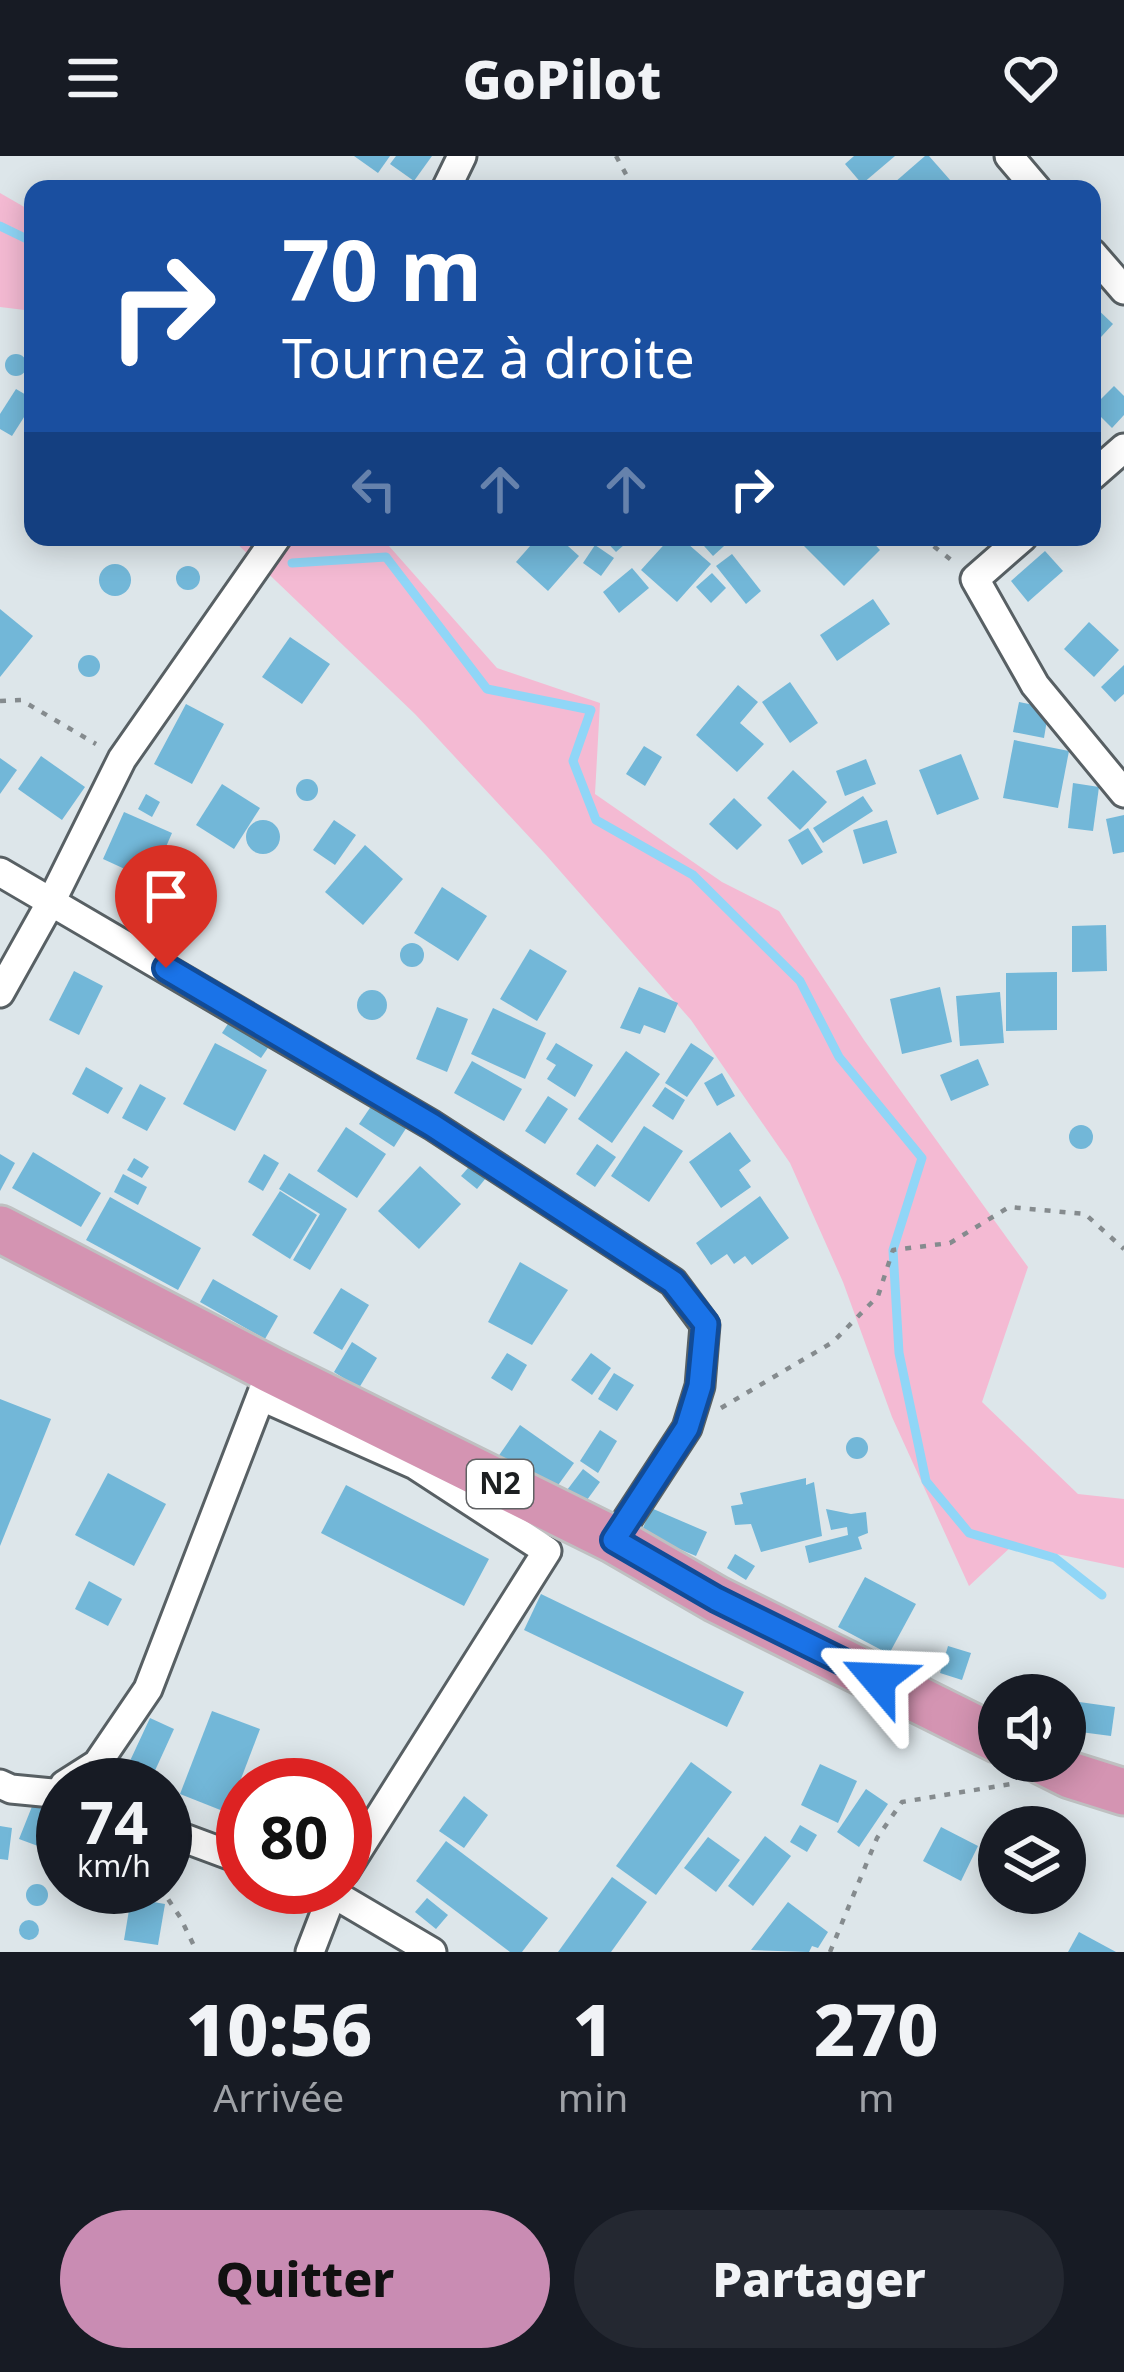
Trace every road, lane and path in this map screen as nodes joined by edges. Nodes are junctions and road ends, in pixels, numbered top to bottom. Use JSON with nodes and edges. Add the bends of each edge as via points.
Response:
{"nodes":[{"id":1,"x":1009,"y":156,"type":"edge"},
{"id":2,"x":1029,"y":180,"type":"edge"},
{"id":3,"x":1101,"y":263,"type":"edge"},
{"id":4,"x":1124,"y":290,"type":"edge"},
{"id":5,"x":1124,"y":448,"type":"edge"},
{"id":6,"x":1101,"y":468,"type":"edge"},
{"id":7,"x":271,"y":546,"type":"edge"},
{"id":8,"x":933,"y":546,"type":"edge"},
{"id":9,"x":1013,"y":546,"type":"edge"},
{"id":10,"x":975,"y":579,"type":"junction"},
{"id":11,"x":0,"y":701,"type":"edge"},
{"id":12,"x":122,"y":759,"type":"junction"},
{"id":13,"x":1124,"y":793,"type":"edge"},
{"id":14,"x":0,"y":872,"type":"edge"},
{"id":15,"x":52,"y":900,"type":"junction"},
{"id":16,"x":0,"y":993,"type":"edge"},
{"id":17,"x":0,"y":1229,"type":"edge"},
{"id":18,"x":1124,"y":1250,"type":"edge"},
{"id":19,"x":266,"y":1383,"type":"junction"},
{"id":20,"x":687,"y":1428,"type":"junction"},
{"id":21,"x":614,"y":1540,"type":"junction"},
{"id":22,"x":978,"y":1730,"type":"edge"},
{"id":23,"x":101,"y":1758,"type":"edge"},
{"id":24,"x":1086,"y":1779,"type":"edge"},
{"id":25,"x":993,"y":1782,"type":"edge"},
{"id":26,"x":0,"y":1784,"type":"edge"},
{"id":27,"x":36,"y":1789,"type":"edge"},
{"id":28,"x":1124,"y":1792,"type":"edge"},
{"id":29,"x":372,"y":1822,"type":"edge"},
{"id":30,"x":372,"y":1911,"type":"edge"},
{"id":31,"x":178,"y":1914,"type":"edge"},
{"id":32,"x":322,"y":1914,"type":"edge"},
{"id":33,"x":197,"y":1952,"type":"edge"},
{"id":34,"x":310,"y":1952,"type":"edge"},
{"id":35,"x":432,"y":1952,"type":"edge"},
{"id":36,"x":830,"y":1952,"type":"edge"}],
"edges":[{"from":1,"to":2,"type":"street"},
{"from":3,"to":4,"type":"street"},
{"from":5,"to":6,"type":"street"},
{"from":7,"to":12,"type":"street"},
{"from":8,"to":10,"type":"path"},
{"from":9,"to":10,"type":"street"},
{"from":10,"to":13,"type":"street","via":[[1035,685]]},
{"from":11,"to":12,"type":"path","via":[[21,700]]},
{"from":12,"to":15,"type":"street"},
{"from":14,"to":15,"type":"street"},
{"from":15,"to":16,"type":"street"},
{"from":15,"to":20,"type":"street","via":[[432,1125],[673,1282],[706,1324]]},
{"from":17,"to":19,"type":"highway","number":"N2"},
{"from":18,"to":20,"type":"path","via":[[1085,1214],[1009,1207],[950,1244],[892,1250],[878,1296],[833,1342]]},
{"from":19,"to":21,"type":"highway","number":"N2"},
{"from":19,"to":23,"type":"street","via":[[148,1689]]},
{"from":19,"to":29,"type":"street","via":[[415,1465],[547,1551]]},
{"from":20,"to":21,"type":"street"},
{"from":21,"to":22,"type":"highway","number":"N2"},
{"from":24,"to":28,"type":"highway"},
{"from":25,"to":36,"type":"path","via":[[902,1802],[878,1838]]},
{"from":26,"to":27,"type":"street"},
{"from":30,"to":35,"type":"street"},
{"from":31,"to":33,"type":"path"},
{"from":32,"to":34,"type":"street"}]}
